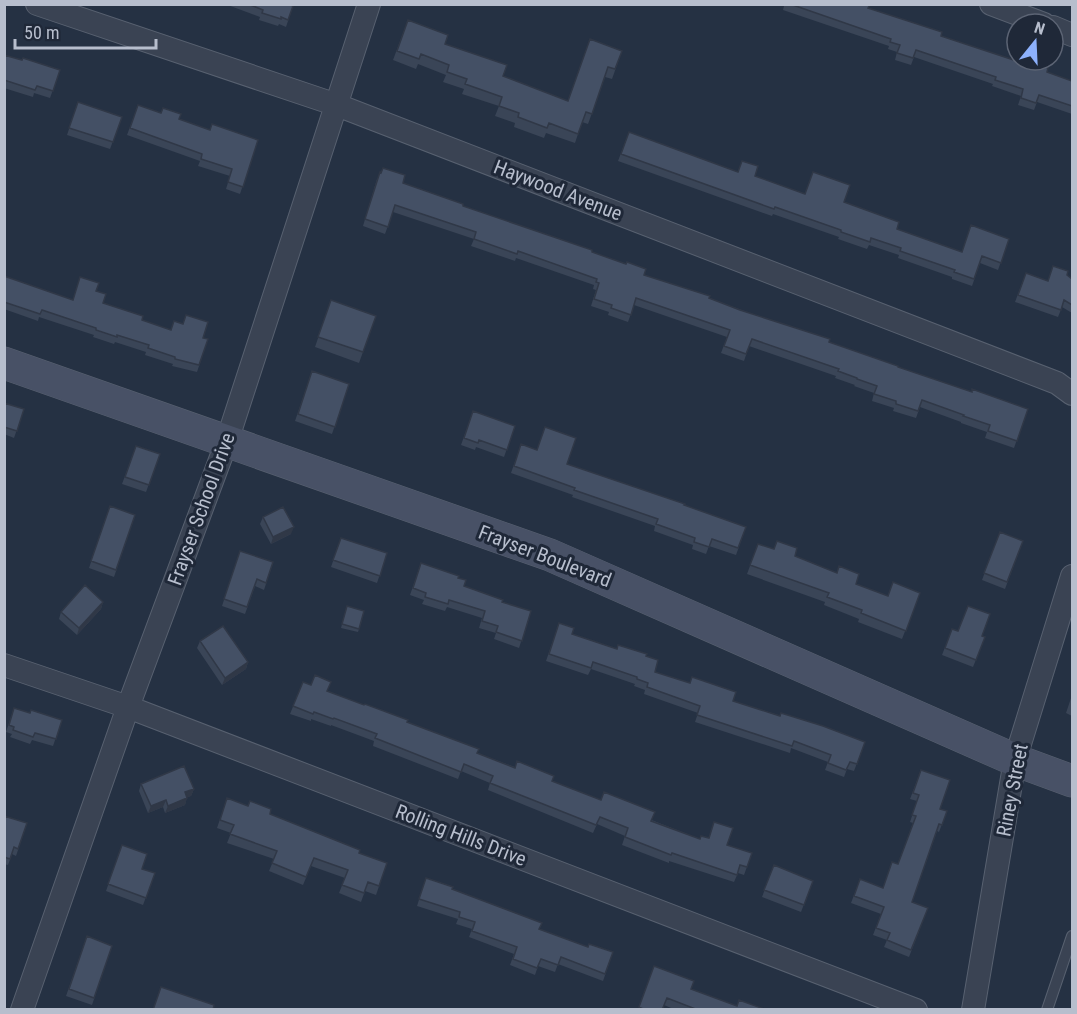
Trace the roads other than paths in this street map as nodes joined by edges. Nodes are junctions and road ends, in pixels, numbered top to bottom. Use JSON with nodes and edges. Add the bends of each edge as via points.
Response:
{"nodes":[{"id":1,"x":36,"y":4,"type":"edge"},
{"id":2,"x":369,"y":4,"type":"edge"},
{"id":3,"x":991,"y":4,"type":"edge"},
{"id":4,"x":1012,"y":12,"type":"edge"},
{"id":5,"x":337,"y":105,"type":"junction"},
{"id":6,"x":4,"y":363,"type":"edge"},
{"id":7,"x":1072,"y":394,"type":"edge"},
{"id":8,"x":227,"y":441,"type":"junction"},
{"id":9,"x":1072,"y":576,"type":"edge"},
{"id":10,"x":4,"y":665,"type":"edge"},
{"id":11,"x":128,"y":707,"type":"junction"},
{"id":12,"x":1015,"y":760,"type":"junction"},
{"id":13,"x":1072,"y":781,"type":"edge"},
{"id":14,"x":1072,"y":936,"type":"edge"},
{"id":15,"x":22,"y":1010,"type":"edge"},
{"id":16,"x":916,"y":1010,"type":"edge"},
{"id":17,"x":973,"y":1010,"type":"edge"},
{"id":18,"x":1047,"y":1010,"type":"edge"}],
"edges":[{"from":1,"to":5,"type":"street","name":"Haywood Avenue"},
{"from":2,"to":5,"type":"street","name":"Frayser School Drive"},
{"from":3,"to":4,"type":"street"},
{"from":5,"to":7,"type":"street","name":"Haywood Avenue","via":[[1057,383]]},
{"from":5,"to":8,"type":"street","name":"Frayser School Drive"},
{"from":6,"to":8,"type":"main road","name":"Frayser Boulevard"},
{"from":8,"to":11,"type":"street","name":"Frayser School Drive"},
{"from":8,"to":12,"type":"main road","name":"Frayser Boulevard","via":[[550,555]]},
{"from":9,"to":12,"type":"street","name":"Riney Street"},
{"from":10,"to":11,"type":"street","name":"Rolling Hills Drive"},
{"from":11,"to":15,"type":"street","name":"Frayser School Drive"},
{"from":11,"to":16,"type":"street","name":"Rolling Hills Drive"},
{"from":12,"to":13,"type":"main road","name":"Frayser Boulevard"},
{"from":12,"to":17,"type":"street","name":"Riney Street"},
{"from":14,"to":18,"type":"lane"}]}
